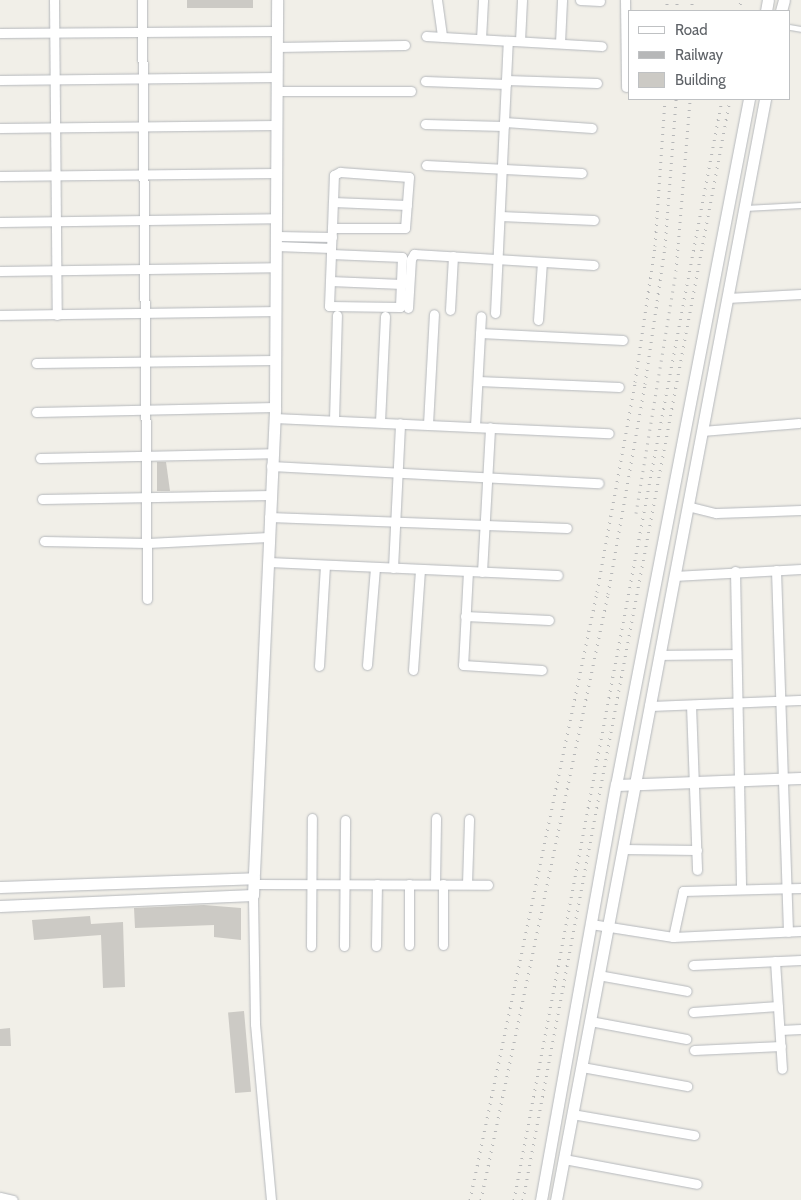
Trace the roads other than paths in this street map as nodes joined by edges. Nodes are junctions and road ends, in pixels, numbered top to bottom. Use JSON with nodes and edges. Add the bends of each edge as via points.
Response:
{"nodes":[{"id":1,"x":54,"y":0,"type":"edge"},
{"id":2,"x":142,"y":0,"type":"edge"},
{"id":3,"x":276,"y":0,"type":"edge"},
{"id":4,"x":437,"y":0,"type":"edge"},
{"id":5,"x":483,"y":0,"type":"edge"},
{"id":6,"x":522,"y":0,"type":"edge"},
{"id":7,"x":562,"y":0,"type":"edge"},
{"id":8,"x":580,"y":0,"type":"edge"},
{"id":9,"x":625,"y":0,"type":"edge"},
{"id":10,"x":600,"y":1,"type":"edge"},
{"id":11,"x":276,"y":31,"type":"junction"},
{"id":12,"x":143,"y":32,"type":"junction"},
{"id":13,"x":0,"y":33,"type":"edge"},
{"id":14,"x":54,"y":33,"type":"junction"},
{"id":15,"x":426,"y":36,"type":"dead end"},
{"id":16,"x":442,"y":37,"type":"junction"},
{"id":17,"x":481,"y":39,"type":"junction"},
{"id":18,"x":508,"y":41,"type":"junction"},
{"id":19,"x":520,"y":41,"type":"junction"},
{"id":20,"x":560,"y":43,"type":"junction"},
{"id":21,"x":405,"y":45,"type":"dead end"},
{"id":22,"x":602,"y":46,"type":"dead end"},
{"id":23,"x":276,"y":47,"type":"junction"},
{"id":24,"x":276,"y":78,"type":"junction"},
{"id":25,"x":144,"y":79,"type":"junction"},
{"id":26,"x":0,"y":80,"type":"edge"},
{"id":27,"x":55,"y":80,"type":"junction"},
{"id":28,"x":425,"y":81,"type":"dead end"},
{"id":29,"x":506,"y":82,"type":"junction"},
{"id":30,"x":597,"y":83,"type":"dead end"},
{"id":31,"x":626,"y":87,"type":"dead end"},
{"id":32,"x":276,"y":91,"type":"junction"},
{"id":33,"x":411,"y":91,"type":"dead end"},
{"id":34,"x":749,"y":100,"type":"edge"},
{"id":35,"x":765,"y":100,"type":"edge"},
{"id":36,"x":425,"y":124,"type":"dead end"},
{"id":37,"x":504,"y":124,"type":"junction"},
{"id":38,"x":276,"y":125,"type":"junction"},
{"id":39,"x":144,"y":127,"type":"junction"},
{"id":40,"x":0,"y":128,"type":"edge"},
{"id":41,"x":57,"y":128,"type":"junction"},
{"id":42,"x":592,"y":128,"type":"dead end"},
{"id":43,"x":426,"y":165,"type":"dead end"},
{"id":44,"x":502,"y":169,"type":"junction"},
{"id":45,"x":276,"y":173,"type":"junction"},
{"id":46,"x":582,"y":173,"type":"dead end"},
{"id":47,"x":144,"y":175,"type":"junction"},
{"id":48,"x":0,"y":176,"type":"edge"},
{"id":49,"x":57,"y":176,"type":"junction"},
{"id":50,"x":730,"y":195,"type":"junction"},
{"id":51,"x":333,"y":202,"type":"junction"},
{"id":52,"x":745,"y":203,"type":"junction"},
{"id":53,"x":407,"y":205,"type":"junction"},
{"id":54,"x":801,"y":205,"type":"edge"},
{"id":55,"x":500,"y":216,"type":"junction"},
{"id":56,"x":276,"y":218,"type":"junction"},
{"id":57,"x":145,"y":220,"type":"junction"},
{"id":58,"x":594,"y":220,"type":"dead end"},
{"id":59,"x":57,"y":221,"type":"junction"},
{"id":60,"x":0,"y":222,"type":"edge"},
{"id":61,"x":332,"y":228,"type":"junction"},
{"id":62,"x":332,"y":238,"type":"junction"},
{"id":63,"x":276,"y":241,"type":"junction"},
{"id":64,"x":331,"y":251,"type":"junction"},
{"id":65,"x":453,"y":256,"type":"junction"},
{"id":66,"x":498,"y":259,"type":"junction"},
{"id":67,"x":542,"y":262,"type":"junction"},
{"id":68,"x":594,"y":266,"type":"dead end"},
{"id":69,"x":276,"y":267,"type":"junction"},
{"id":70,"x":145,"y":268,"type":"junction"},
{"id":71,"x":57,"y":269,"type":"junction"},
{"id":72,"x":0,"y":271,"type":"edge"},
{"id":73,"x":330,"y":281,"type":"junction"},
{"id":74,"x":402,"y":284,"type":"junction"},
{"id":75,"x":801,"y":294,"type":"edge"},
{"id":76,"x":727,"y":298,"type":"junction"},
{"id":77,"x":408,"y":308,"type":"dead end"},
{"id":78,"x":450,"y":310,"type":"dead end"},
{"id":79,"x":275,"y":311,"type":"junction"},
{"id":80,"x":145,"y":313,"type":"junction"},
{"id":81,"x":57,"y":314,"type":"junction"},
{"id":82,"x":434,"y":314,"type":"dead end"},
{"id":83,"x":495,"y":314,"type":"dead end"},
{"id":84,"x":0,"y":315,"type":"edge"},
{"id":85,"x":337,"y":315,"type":"dead end"},
{"id":86,"x":385,"y":316,"type":"dead end"},
{"id":87,"x":481,"y":316,"type":"dead end"},
{"id":88,"x":538,"y":320,"type":"dead end"},
{"id":89,"x":480,"y":334,"type":"junction"},
{"id":90,"x":623,"y":340,"type":"dead end"},
{"id":91,"x":275,"y":360,"type":"junction"},
{"id":92,"x":146,"y":361,"type":"junction"},
{"id":93,"x":36,"y":363,"type":"dead end"},
{"id":94,"x":478,"y":381,"type":"junction"},
{"id":95,"x":619,"y":387,"type":"dead end"},
{"id":96,"x":690,"y":400,"type":"junction"},
{"id":97,"x":707,"y":403,"type":"junction"},
{"id":98,"x":146,"y":410,"type":"junction"},
{"id":99,"x":36,"y":412,"type":"dead end"},
{"id":100,"x":275,"y":412,"type":"junction"},
{"id":101,"x":334,"y":420,"type":"junction"},
{"id":102,"x":380,"y":422,"type":"junction"},
{"id":103,"x":400,"y":423,"type":"junction"},
{"id":104,"x":799,"y":423,"type":"dead end"},
{"id":105,"x":428,"y":424,"type":"junction"},
{"id":106,"x":475,"y":426,"type":"junction"},
{"id":107,"x":490,"y":427,"type":"junction"},
{"id":108,"x":702,"y":431,"type":"junction"},
{"id":109,"x":609,"y":433,"type":"dead end"},
{"id":110,"x":272,"y":453,"type":"junction"},
{"id":111,"x":146,"y":456,"type":"junction"},
{"id":112,"x":40,"y":458,"type":"dead end"},
{"id":113,"x":271,"y":466,"type":"junction"},
{"id":114,"x":397,"y":472,"type":"junction"},
{"id":115,"x":487,"y":477,"type":"junction"},
{"id":116,"x":599,"y":483,"type":"dead end"},
{"id":117,"x":271,"y":495,"type":"junction"},
{"id":118,"x":146,"y":497,"type":"junction"},
{"id":119,"x":42,"y":498,"type":"dead end"},
{"id":120,"x":687,"y":506,"type":"junction"},
{"id":121,"x":801,"y":510,"type":"edge"},
{"id":122,"x":269,"y":517,"type":"junction"},
{"id":123,"x":395,"y":522,"type":"junction"},
{"id":124,"x":484,"y":525,"type":"junction"},
{"id":125,"x":566,"y":528,"type":"dead end"},
{"id":126,"x":269,"y":537,"type":"junction"},
{"id":127,"x":44,"y":541,"type":"dead end"},
{"id":128,"x":146,"y":542,"type":"junction"},
{"id":129,"x":268,"y":562,"type":"junction"},
{"id":130,"x":326,"y":565,"type":"junction"},
{"id":131,"x":375,"y":567,"type":"junction"},
{"id":132,"x":393,"y":568,"type":"junction"},
{"id":133,"x":420,"y":569,"type":"junction"},
{"id":134,"x":801,"y":569,"type":"edge"},
{"id":135,"x":776,"y":570,"type":"junction"},
{"id":136,"x":468,"y":571,"type":"junction"},
{"id":137,"x":735,"y":571,"type":"junction"},
{"id":138,"x":482,"y":572,"type":"junction"},
{"id":139,"x":558,"y":575,"type":"dead end"},
{"id":140,"x":674,"y":576,"type":"junction"},
{"id":141,"x":147,"y":599,"type":"dead end"},
{"id":142,"x":465,"y":616,"type":"junction"},
{"id":143,"x":549,"y":620,"type":"dead end"},
{"id":144,"x":736,"y":654,"type":"junction"},
{"id":145,"x":659,"y":655,"type":"junction"},
{"id":146,"x":367,"y":665,"type":"dead end"},
{"id":147,"x":319,"y":666,"type":"dead end"},
{"id":148,"x":413,"y":670,"type":"dead end"},
{"id":149,"x":542,"y":670,"type":"dead end"},
{"id":150,"x":801,"y":700,"type":"edge"},
{"id":151,"x":780,"y":701,"type":"junction"},
{"id":152,"x":737,"y":703,"type":"junction"},
{"id":153,"x":691,"y":705,"type":"junction"},
{"id":154,"x":649,"y":706,"type":"junction"},
{"id":155,"x":782,"y":778,"type":"junction"},
{"id":156,"x":801,"y":778,"type":"edge"},
{"id":157,"x":739,"y":781,"type":"junction"},
{"id":158,"x":634,"y":784,"type":"junction"},
{"id":159,"x":695,"y":784,"type":"junction"},
{"id":160,"x":616,"y":785,"type":"junction"},
{"id":161,"x":312,"y":818,"type":"dead end"},
{"id":162,"x":436,"y":818,"type":"dead end"},
{"id":163,"x":469,"y":819,"type":"dead end"},
{"id":164,"x":345,"y":820,"type":"dead end"},
{"id":165,"x":622,"y":849,"type":"junction"},
{"id":166,"x":697,"y":850,"type":"junction"},
{"id":167,"x":697,"y":870,"type":"dead end"},
{"id":168,"x":310,"y":883,"type":"junction"},
{"id":169,"x":344,"y":884,"type":"junction"},
{"id":170,"x":377,"y":884,"type":"junction"},
{"id":171,"x":409,"y":884,"type":"junction"},
{"id":172,"x":439,"y":884,"type":"junction"},
{"id":173,"x":468,"y":884,"type":"junction"},
{"id":174,"x":488,"y":885,"type":"dead end"},
{"id":175,"x":254,"y":886,"type":"junction"},
{"id":176,"x":0,"y":887,"type":"edge"},
{"id":177,"x":787,"y":888,"type":"junction"},
{"id":178,"x":801,"y":888,"type":"edge"},
{"id":179,"x":741,"y":889,"type":"junction"},
{"id":180,"x":0,"y":906,"type":"edge"},
{"id":181,"x":591,"y":924,"type":"junction"},
{"id":182,"x":606,"y":928,"type":"junction"},
{"id":183,"x":801,"y":931,"type":"edge"},
{"id":184,"x":788,"y":932,"type":"junction"},
{"id":185,"x":673,"y":937,"type":"junction"},
{"id":186,"x":409,"y":945,"type":"dead end"},
{"id":187,"x":443,"y":945,"type":"dead end"},
{"id":188,"x":311,"y":946,"type":"dead end"},
{"id":189,"x":344,"y":946,"type":"dead end"},
{"id":190,"x":376,"y":946,"type":"dead end"},
{"id":191,"x":801,"y":960,"type":"edge"},
{"id":192,"x":775,"y":961,"type":"junction"},
{"id":193,"x":693,"y":965,"type":"dead end"},
{"id":194,"x":598,"y":975,"type":"junction"},
{"id":195,"x":687,"y":991,"type":"dead end"},
{"id":196,"x":778,"y":1006,"type":"junction"},
{"id":197,"x":693,"y":1012,"type":"dead end"},
{"id":198,"x":590,"y":1021,"type":"junction"},
{"id":199,"x":801,"y":1029,"type":"edge"},
{"id":200,"x":780,"y":1030,"type":"junction"},
{"id":201,"x":686,"y":1039,"type":"dead end"},
{"id":202,"x":780,"y":1046,"type":"junction"},
{"id":203,"x":694,"y":1050,"type":"dead end"},
{"id":204,"x":582,"y":1068,"type":"junction"},
{"id":205,"x":782,"y":1069,"type":"dead end"},
{"id":206,"x":687,"y":1086,"type":"dead end"},
{"id":207,"x":572,"y":1114,"type":"junction"},
{"id":208,"x":694,"y":1135,"type":"dead end"},
{"id":209,"x":564,"y":1159,"type":"junction"},
{"id":210,"x":697,"y":1184,"type":"dead end"},
{"id":211,"x":0,"y":1197,"type":"edge"},
{"id":212,"x":13,"y":1200,"type":"edge"},
{"id":213,"x":272,"y":1200,"type":"edge"},
{"id":214,"x":541,"y":1200,"type":"edge"},
{"id":215,"x":556,"y":1200,"type":"edge"}],
"edges":[{"from":1,"to":14,"type":"street"},
{"from":2,"to":12,"type":"street"},
{"from":3,"to":11,"type":"street"},
{"from":4,"to":16,"type":"street"},
{"from":5,"to":17,"type":"street"},
{"from":6,"to":19,"type":"street"},
{"from":7,"to":20,"type":"street"},
{"from":8,"to":10,"type":"street"},
{"from":9,"to":31,"type":"street"},
{"from":11,"to":12,"type":"street"},
{"from":11,"to":23,"type":"street"},
{"from":12,"to":14,"type":"street"},
{"from":12,"to":25,"type":"street"},
{"from":13,"to":14,"type":"street"},
{"from":14,"to":27,"type":"street"},
{"from":15,"to":16,"type":"street"},
{"from":16,"to":17,"type":"street"},
{"from":17,"to":18,"type":"street"},
{"from":18,"to":19,"type":"street"},
{"from":18,"to":29,"type":"street"},
{"from":19,"to":20,"type":"street"},
{"from":20,"to":22,"type":"street"},
{"from":21,"to":23,"type":"street"},
{"from":23,"to":24,"type":"street"},
{"from":24,"to":25,"type":"street"},
{"from":24,"to":32,"type":"street"},
{"from":25,"to":27,"type":"street"},
{"from":25,"to":39,"type":"street"},
{"from":26,"to":27,"type":"street"},
{"from":27,"to":41,"type":"street"},
{"from":28,"to":29,"type":"street"},
{"from":29,"to":30,"type":"street"},
{"from":29,"to":37,"type":"street"},
{"from":32,"to":33,"type":"street"},
{"from":32,"to":38,"type":"street"},
{"from":34,"to":50,"type":"street"},
{"from":35,"to":52,"type":"street"},
{"from":36,"to":37,"type":"street"},
{"from":37,"to":42,"type":"street"},
{"from":37,"to":44,"type":"street"},
{"from":38,"to":39,"type":"street"},
{"from":38,"to":45,"type":"street"},
{"from":39,"to":41,"type":"street"},
{"from":39,"to":47,"type":"street"},
{"from":40,"to":41,"type":"street"},
{"from":41,"to":49,"type":"street"},
{"from":43,"to":44,"type":"street"},
{"from":44,"to":46,"type":"street"},
{"from":44,"to":55,"type":"street"},
{"from":45,"to":47,"type":"street"},
{"from":45,"to":56,"type":"street"},
{"from":47,"to":49,"type":"street"},
{"from":47,"to":57,"type":"street"},
{"from":48,"to":49,"type":"street"},
{"from":49,"to":59,"type":"street"},
{"from":50,"to":52,"type":"street"},
{"from":50,"to":96,"type":"street"},
{"from":51,"to":53,"type":"street"},
{"from":51,"to":53,"type":"street","via":[[336,173],[405,174],[409,177]]},
{"from":51,"to":61,"type":"street"},
{"from":52,"to":54,"type":"lane"},
{"from":52,"to":76,"type":"street"},
{"from":53,"to":61,"type":"street","via":[[402,229]]},
{"from":55,"to":58,"type":"street"},
{"from":55,"to":66,"type":"street"},
{"from":56,"to":57,"type":"street"},
{"from":56,"to":63,"type":"street"},
{"from":57,"to":59,"type":"street"},
{"from":57,"to":70,"type":"street"},
{"from":59,"to":60,"type":"street"},
{"from":59,"to":71,"type":"street"},
{"from":61,"to":62,"type":"street"},
{"from":62,"to":63,"type":"street"},
{"from":62,"to":64,"type":"street"},
{"from":63,"to":64,"type":"street"},
{"from":63,"to":69,"type":"street"},
{"from":64,"to":73,"type":"street"},
{"from":64,"to":74,"type":"street","via":[[401,256]]},
{"from":65,"to":66,"type":"street"},
{"from":65,"to":77,"type":"street","via":[[412,256]]},
{"from":65,"to":78,"type":"street"},
{"from":66,"to":67,"type":"street"},
{"from":66,"to":83,"type":"street"},
{"from":67,"to":68,"type":"street"},
{"from":67,"to":88,"type":"street"},
{"from":69,"to":70,"type":"street"},
{"from":69,"to":79,"type":"street"},
{"from":70,"to":71,"type":"street"},
{"from":70,"to":80,"type":"street"},
{"from":71,"to":72,"type":"street"},
{"from":71,"to":81,"type":"street"},
{"from":73,"to":74,"type":"street"},
{"from":73,"to":74,"type":"street","via":[[329,306],[333,307],[398,308]]},
{"from":75,"to":76,"type":"street"},
{"from":76,"to":97,"type":"street"},
{"from":79,"to":80,"type":"street"},
{"from":79,"to":91,"type":"street"},
{"from":80,"to":81,"type":"street"},
{"from":80,"to":92,"type":"street"},
{"from":81,"to":84,"type":"street"},
{"from":82,"to":105,"type":"street"},
{"from":85,"to":101,"type":"street"},
{"from":86,"to":102,"type":"street"},
{"from":87,"to":89,"type":"street"},
{"from":89,"to":90,"type":"street"},
{"from":89,"to":94,"type":"street"},
{"from":91,"to":92,"type":"street"},
{"from":91,"to":100,"type":"street"},
{"from":92,"to":93,"type":"street"},
{"from":92,"to":98,"type":"street"},
{"from":94,"to":95,"type":"street"},
{"from":94,"to":106,"type":"street"},
{"from":96,"to":97,"type":"street"},
{"from":96,"to":160,"type":"street"},
{"from":97,"to":108,"type":"street"},
{"from":98,"to":99,"type":"street"},
{"from":98,"to":100,"type":"street"},
{"from":98,"to":111,"type":"street"},
{"from":100,"to":101,"type":"street"},
{"from":100,"to":110,"type":"street"},
{"from":101,"to":102,"type":"street"},
{"from":102,"to":103,"type":"street"},
{"from":103,"to":105,"type":"street"},
{"from":103,"to":114,"type":"street"},
{"from":104,"to":108,"type":"street"},
{"from":105,"to":106,"type":"street"},
{"from":106,"to":107,"type":"street"},
{"from":107,"to":109,"type":"street"},
{"from":107,"to":115,"type":"street"},
{"from":108,"to":120,"type":"street"},
{"from":110,"to":111,"type":"street"},
{"from":110,"to":113,"type":"street"},
{"from":111,"to":112,"type":"street"},
{"from":111,"to":118,"type":"street"},
{"from":113,"to":114,"type":"street"},
{"from":113,"to":117,"type":"street"},
{"from":114,"to":115,"type":"street"},
{"from":114,"to":123,"type":"street"},
{"from":115,"to":116,"type":"street"},
{"from":115,"to":124,"type":"street"},
{"from":117,"to":118,"type":"street"},
{"from":117,"to":122,"type":"street"},
{"from":118,"to":119,"type":"street"},
{"from":118,"to":128,"type":"street"},
{"from":120,"to":121,"type":"street","via":[[716,514]]},
{"from":120,"to":140,"type":"street"},
{"from":122,"to":123,"type":"street"},
{"from":122,"to":126,"type":"street"},
{"from":123,"to":124,"type":"street"},
{"from":123,"to":132,"type":"street"},
{"from":124,"to":125,"type":"street"},
{"from":124,"to":138,"type":"street"},
{"from":126,"to":128,"type":"street"},
{"from":126,"to":129,"type":"street"},
{"from":127,"to":128,"type":"street"},
{"from":128,"to":141,"type":"street"},
{"from":129,"to":130,"type":"street"},
{"from":129,"to":175,"type":"street"},
{"from":130,"to":131,"type":"street"},
{"from":130,"to":147,"type":"street"},
{"from":131,"to":132,"type":"street"},
{"from":131,"to":146,"type":"street"},
{"from":132,"to":133,"type":"street"},
{"from":133,"to":136,"type":"street"},
{"from":133,"to":148,"type":"street"},
{"from":134,"to":135,"type":"street"},
{"from":135,"to":137,"type":"street"},
{"from":135,"to":151,"type":"street"},
{"from":136,"to":138,"type":"street"},
{"from":136,"to":142,"type":"street"},
{"from":137,"to":140,"type":"street"},
{"from":137,"to":144,"type":"street"},
{"from":138,"to":139,"type":"street"},
{"from":140,"to":145,"type":"street"},
{"from":142,"to":143,"type":"street"},
{"from":142,"to":149,"type":"street","via":[[465,667]]},
{"from":144,"to":145,"type":"street"},
{"from":144,"to":152,"type":"street"},
{"from":145,"to":154,"type":"street"},
{"from":150,"to":151,"type":"street"},
{"from":151,"to":152,"type":"street"},
{"from":151,"to":155,"type":"street"},
{"from":152,"to":153,"type":"street"},
{"from":152,"to":157,"type":"street"},
{"from":153,"to":154,"type":"street"},
{"from":153,"to":159,"type":"street"},
{"from":154,"to":158,"type":"street"},
{"from":155,"to":156,"type":"street"},
{"from":155,"to":157,"type":"street"},
{"from":155,"to":177,"type":"street"},
{"from":157,"to":159,"type":"street"},
{"from":157,"to":179,"type":"street"},
{"from":158,"to":159,"type":"street"},
{"from":158,"to":160,"type":"street"},
{"from":158,"to":165,"type":"street"},
{"from":159,"to":166,"type":"street"},
{"from":160,"to":181,"type":"street"},
{"from":161,"to":168,"type":"street"},
{"from":162,"to":172,"type":"street"},
{"from":163,"to":173,"type":"street"},
{"from":164,"to":169,"type":"street"},
{"from":165,"to":166,"type":"street"},
{"from":165,"to":182,"type":"street"},
{"from":166,"to":167,"type":"street"},
{"from":168,"to":169,"type":"street"},
{"from":168,"to":175,"type":"street"},
{"from":168,"to":188,"type":"street"},
{"from":169,"to":170,"type":"street"},
{"from":169,"to":189,"type":"street"},
{"from":170,"to":171,"type":"street"},
{"from":170,"to":190,"type":"street"},
{"from":171,"to":172,"type":"street"},
{"from":171,"to":186,"type":"street"},
{"from":172,"to":173,"type":"street"},
{"from":172,"to":187,"type":"street"},
{"from":173,"to":174,"type":"street"},
{"from":175,"to":176,"type":"street"},
{"from":175,"to":180,"type":"street"},
{"from":175,"to":213,"type":"street","via":[[255,1024]]},
{"from":177,"to":178,"type":"street"},
{"from":177,"to":179,"type":"street"},
{"from":177,"to":184,"type":"street"},
{"from":179,"to":185,"type":"street","via":[[683,891]]},
{"from":181,"to":182,"type":"street"},
{"from":181,"to":214,"type":"street"},
{"from":182,"to":185,"type":"street"},
{"from":182,"to":194,"type":"street"},
{"from":183,"to":184,"type":"street"},
{"from":184,"to":185,"type":"street"},
{"from":191,"to":192,"type":"street"},
{"from":192,"to":193,"type":"street"},
{"from":192,"to":196,"type":"street"},
{"from":194,"to":195,"type":"street"},
{"from":194,"to":198,"type":"street"},
{"from":196,"to":197,"type":"street"},
{"from":196,"to":200,"type":"street"},
{"from":198,"to":201,"type":"street"},
{"from":198,"to":204,"type":"street"},
{"from":199,"to":200,"type":"street"},
{"from":200,"to":202,"type":"street"},
{"from":202,"to":203,"type":"street"},
{"from":202,"to":205,"type":"street"},
{"from":204,"to":206,"type":"street"},
{"from":204,"to":207,"type":"street"},
{"from":207,"to":208,"type":"street"},
{"from":207,"to":209,"type":"street"},
{"from":209,"to":210,"type":"street"},
{"from":209,"to":215,"type":"street"},
{"from":211,"to":212,"type":"street"}]}
